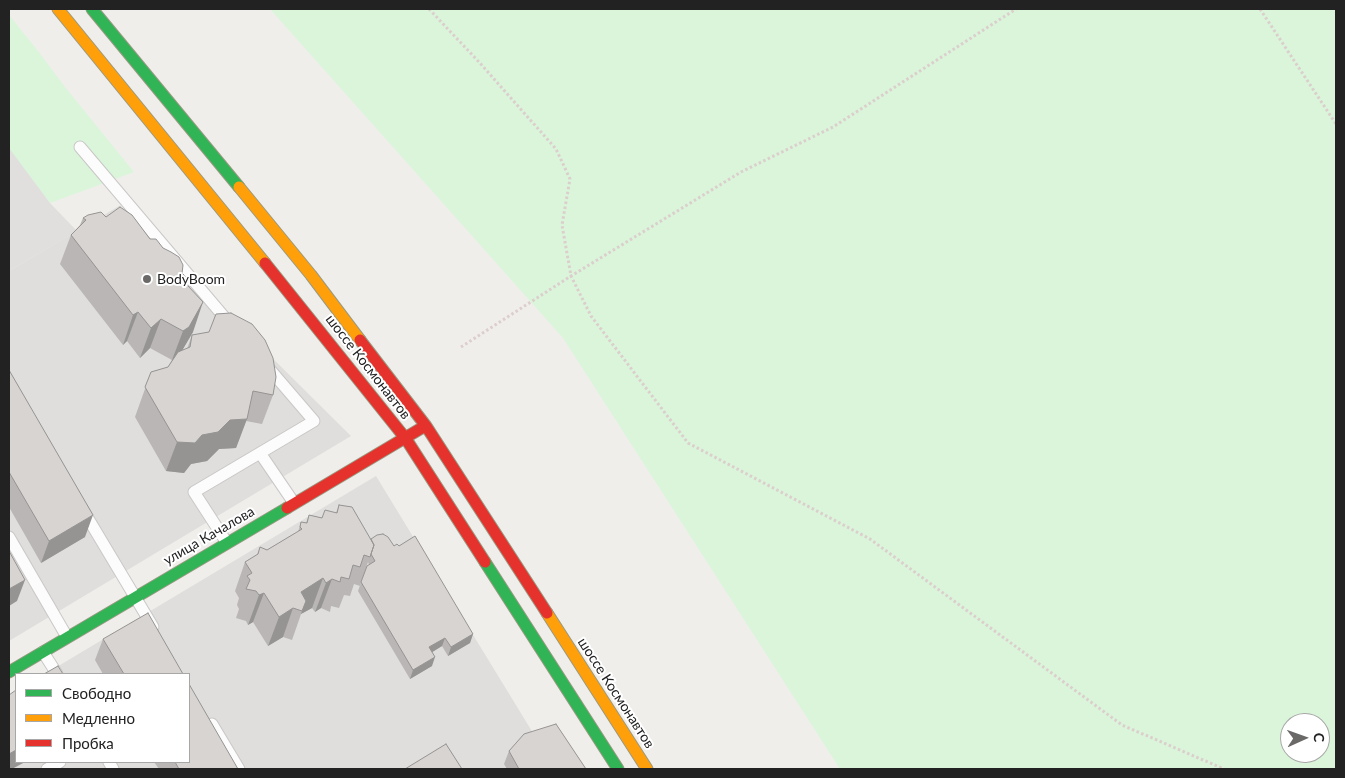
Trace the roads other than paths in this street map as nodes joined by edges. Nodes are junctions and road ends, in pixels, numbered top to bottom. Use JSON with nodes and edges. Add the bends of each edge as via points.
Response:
{"nodes":[{"id":1,"x":58,"y":9,"type":"edge"},
{"id":2,"x":92,"y":9,"type":"edge"},
{"id":3,"x":80,"y":147,"type":"dead end"},
{"id":4,"x":236,"y":330,"type":"edge"},
{"id":5,"x":262,"y":360,"type":"edge"},
{"id":6,"x":426,"y":426,"type":"junction"},
{"id":7,"x":406,"y":438,"type":"junction"},
{"id":8,"x":260,"y":453,"type":"junction"},
{"id":9,"x":79,"y":504,"type":"edge"},
{"id":10,"x":294,"y":504,"type":"junction"},
{"id":11,"x":9,"y":538,"type":"edge"},
{"id":12,"x":227,"y":543,"type":"junction"},
{"id":13,"x":135,"y":597,"type":"junction"},
{"id":14,"x":158,"y":636,"type":"edge"},
{"id":15,"x":67,"y":637,"type":"junction"},
{"id":16,"x":43,"y":652,"type":"junction"},
{"id":17,"x":9,"y":672,"type":"edge"},
{"id":18,"x":55,"y":673,"type":"edge"},
{"id":19,"x":204,"y":711,"type":"edge"},
{"id":20,"x":58,"y":763,"type":"edge"},
{"id":21,"x":47,"y":769,"type":"edge"},
{"id":22,"x":239,"y":769,"type":"edge"},
{"id":23,"x":618,"y":769,"type":"edge"},
{"id":24,"x":647,"y":769,"type":"edge"}],
"edges":[{"from":1,"to":7,"type":"main road","name":"шоссе Космонавтов"},
{"from":2,"to":6,"type":"main road","name":"шоссе Космонавтов","via":[[311,275]]},
{"from":3,"to":4,"type":"lane"},
{"from":5,"to":8,"type":"lane","via":[[314,421]]},
{"from":6,"to":7,"type":"main road","name":"улица Качалова"},
{"from":6,"to":24,"type":"main road","name":"шоссе Космонавтов"},
{"from":7,"to":10,"type":"main road","name":"улица Качалова"},
{"from":7,"to":23,"type":"main road","name":"шоссе Космонавтов"},
{"from":8,"to":10,"type":"lane"},
{"from":8,"to":12,"type":"lane","via":[[194,492]]},
{"from":9,"to":13,"type":"lane"},
{"from":10,"to":12,"type":"main road","name":"улица Качалова"},
{"from":11,"to":15,"type":"lane"},
{"from":12,"to":13,"type":"main road","name":"улица Качалова"},
{"from":13,"to":14,"type":"lane"},
{"from":13,"to":15,"type":"main road","name":"улица Качалова"},
{"from":15,"to":16,"type":"main road","name":"улица Качалова"},
{"from":16,"to":17,"type":"main road","name":"улица Качалова"},
{"from":16,"to":18,"type":"lane"},
{"from":19,"to":22,"type":"lane"},
{"from":20,"to":21,"type":"lane"}]}
